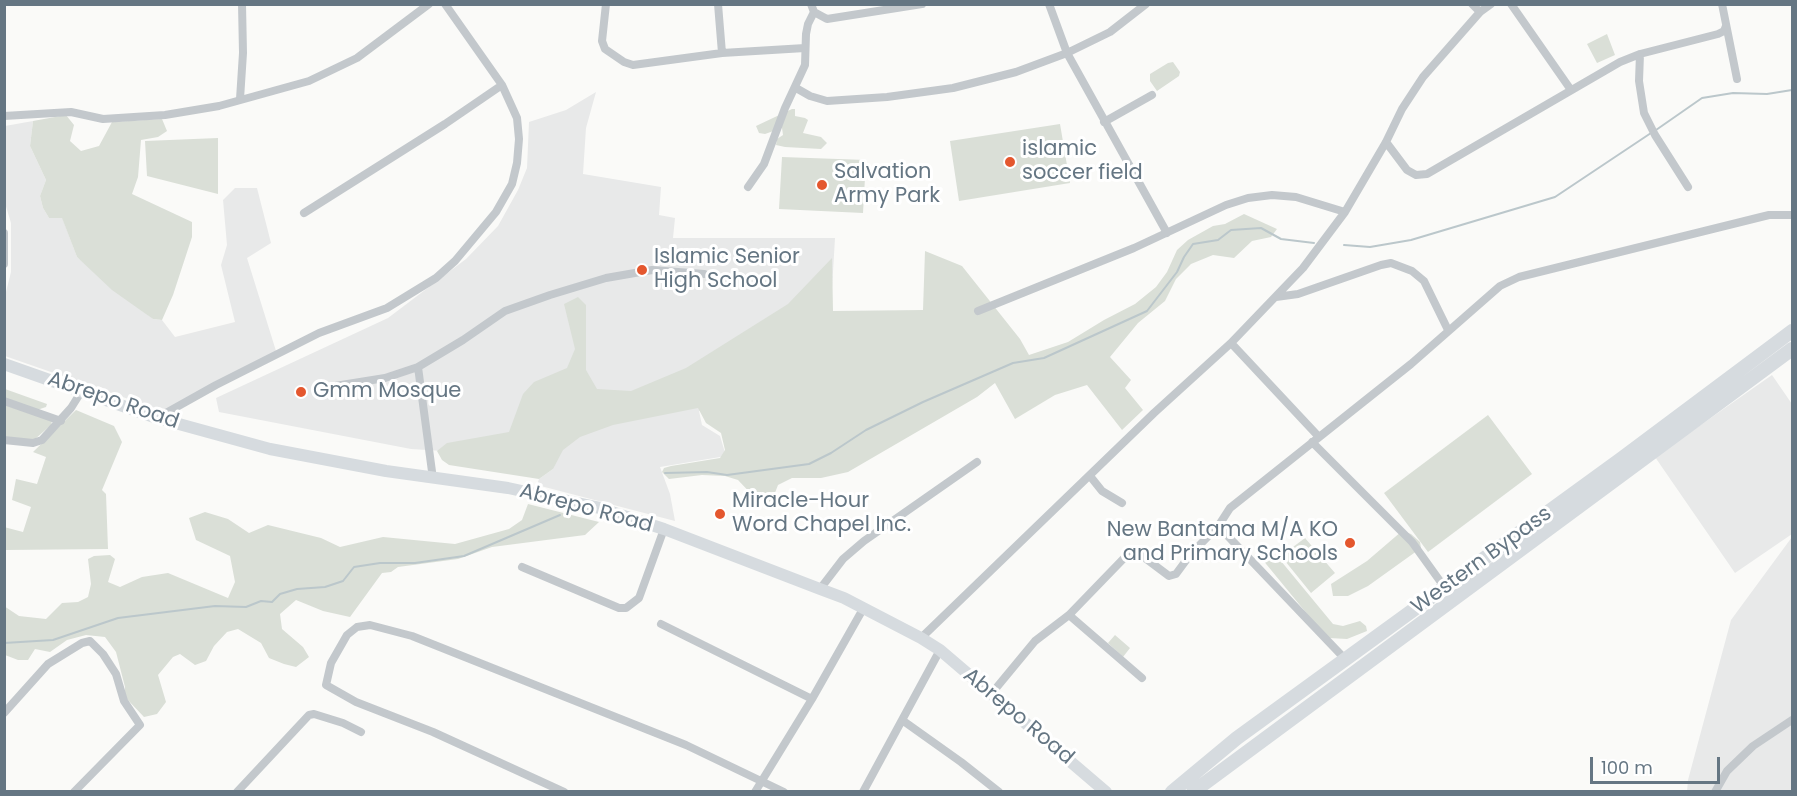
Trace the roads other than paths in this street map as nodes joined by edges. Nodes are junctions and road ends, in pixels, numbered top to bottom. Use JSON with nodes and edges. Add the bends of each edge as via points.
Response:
{"nodes":[{"id":1,"x":242,"y":4,"type":"edge"},
{"id":2,"x":429,"y":4,"type":"edge"},
{"id":3,"x":445,"y":4,"type":"edge"},
{"id":4,"x":606,"y":4,"type":"edge"},
{"id":5,"x":718,"y":4,"type":"edge"},
{"id":6,"x":921,"y":4,"type":"edge"},
{"id":7,"x":1048,"y":4,"type":"edge"},
{"id":8,"x":1146,"y":4,"type":"edge"},
{"id":9,"x":1472,"y":4,"type":"edge"},
{"id":10,"x":1491,"y":4,"type":"edge"},
{"id":11,"x":1511,"y":4,"type":"edge"},
{"id":12,"x":1722,"y":4,"type":"edge"},
{"id":13,"x":812,"y":8,"type":"edge"},
{"id":14,"x":1480,"y":12,"type":"junction"},
{"id":15,"x":1726,"y":26,"type":"junction"},
{"id":16,"x":806,"y":48,"type":"junction"},
{"id":17,"x":722,"y":53,"type":"junction"},
{"id":18,"x":1067,"y":53,"type":"junction"},
{"id":19,"x":1640,"y":54,"type":"junction"},
{"id":20,"x":1737,"y":78,"type":"dead end"},
{"id":21,"x":502,"y":85,"type":"junction"},
{"id":22,"x":795,"y":88,"type":"junction"},
{"id":23,"x":1571,"y":90,"type":"junction"},
{"id":24,"x":1152,"y":95,"type":"dead end"},
{"id":25,"x":240,"y":99,"type":"junction"},
{"id":26,"x":4,"y":116,"type":"edge"},
{"id":27,"x":1104,"y":122,"type":"junction"},
{"id":28,"x":1386,"y":142,"type":"junction"},
{"id":29,"x":748,"y":187,"type":"dead end"},
{"id":30,"x":1688,"y":187,"type":"dead end"},
{"id":31,"x":1345,"y":212,"type":"junction"},
{"id":32,"x":304,"y":213,"type":"dead end"},
{"id":33,"x":1792,"y":215,"type":"edge"},
{"id":34,"x":4,"y":232,"type":"edge"},
{"id":35,"x":1167,"y":233,"type":"junction"},
{"id":36,"x":4,"y":264,"type":"edge"},
{"id":37,"x":704,"y":274,"type":"dead end"},
{"id":38,"x":1276,"y":297,"type":"junction"},
{"id":39,"x":978,"y":311,"type":"dead end"},
{"id":40,"x":1448,"y":330,"type":"junction"},
{"id":41,"x":1792,"y":331,"type":"edge"},
{"id":42,"x":1231,"y":343,"type":"junction"},
{"id":43,"x":1792,"y":349,"type":"edge"},
{"id":44,"x":4,"y":364,"type":"edge"},
{"id":45,"x":418,"y":367,"type":"junction"},
{"id":46,"x":335,"y":386,"type":"dead end"},
{"id":47,"x":81,"y":392,"type":"junction"},
{"id":48,"x":4,"y":401,"type":"edge"},
{"id":49,"x":157,"y":418,"type":"junction"},
{"id":50,"x":61,"y":421,"type":"junction"},
{"id":51,"x":4,"y":440,"type":"edge"},
{"id":52,"x":1316,"y":440,"type":"junction"},
{"id":53,"x":977,"y":462,"type":"dead end"},
{"id":54,"x":1090,"y":476,"type":"junction"},
{"id":55,"x":433,"y":479,"type":"junction"},
{"id":56,"x":1122,"y":503,"type":"dead end"},
{"id":57,"x":1219,"y":525,"type":"junction"},
{"id":58,"x":664,"y":529,"type":"junction"},
{"id":59,"x":522,"y":567,"type":"dead end"},
{"id":60,"x":1445,"y":588,"type":"junction"},
{"id":61,"x":820,"y":589,"type":"junction"},
{"id":62,"x":863,"y":609,"type":"junction"},
{"id":63,"x":1069,"y":615,"type":"junction"},
{"id":64,"x":661,"y":624,"type":"dead end"},
{"id":65,"x":921,"y":638,"type":"junction"},
{"id":66,"x":939,"y":650,"type":"junction"},
{"id":67,"x":1346,"y":660,"type":"junction"},
{"id":68,"x":1142,"y":678,"type":"dead end"},
{"id":69,"x":992,"y":693,"type":"junction"},
{"id":70,"x":812,"y":699,"type":"junction"},
{"id":71,"x":4,"y":713,"type":"edge"},
{"id":72,"x":902,"y":720,"type":"junction"},
{"id":73,"x":1792,"y":720,"type":"edge"},
{"id":74,"x":361,"y":732,"type":"dead end"},
{"id":75,"x":761,"y":781,"type":"junction"},
{"id":76,"x":246,"y":782,"type":"junction"},
{"id":77,"x":74,"y":792,"type":"edge"},
{"id":78,"x":237,"y":792,"type":"edge"},
{"id":79,"x":249,"y":792,"type":"edge"},
{"id":80,"x":564,"y":792,"type":"edge"},
{"id":81,"x":755,"y":792,"type":"edge"},
{"id":82,"x":784,"y":792,"type":"edge"},
{"id":83,"x":863,"y":792,"type":"edge"},
{"id":84,"x":999,"y":792,"type":"edge"},
{"id":85,"x":1106,"y":792,"type":"edge"},
{"id":86,"x":1172,"y":792,"type":"edge"},
{"id":87,"x":1192,"y":792,"type":"edge"},
{"id":88,"x":1715,"y":792,"type":"edge"}],
"edges":[{"from":1,"to":25,"type":"street"},
{"from":2,"to":25,"type":"street","via":[[357,58],[309,81]]},
{"from":3,"to":21,"type":"street"},
{"from":4,"to":17,"type":"street","via":[[602,41],[605,49],[624,62],[633,65]]},
{"from":5,"to":17,"type":"street"},
{"from":6,"to":13,"type":"street","via":[[827,19]]},
{"from":7,"to":18,"type":"street"},
{"from":8,"to":18,"type":"street","via":[[1110,32]]},
{"from":9,"to":14,"type":"street"},
{"from":10,"to":14,"type":"street"},
{"from":11,"to":23,"type":"street"},
{"from":12,"to":15,"type":"street"},
{"from":13,"to":16,"type":"street"},
{"from":14,"to":28,"type":"street","via":[[1423,77]]},
{"from":15,"to":19,"type":"street","via":[[1718,34]]},
{"from":15,"to":20,"type":"street"},
{"from":16,"to":17,"type":"street"},
{"from":16,"to":22,"type":"street","via":[[805,65]]},
{"from":18,"to":22,"type":"street","via":[[974,83],[887,97],[827,101]]},
{"from":18,"to":27,"type":"street"},
{"from":19,"to":23,"type":"street"},
{"from":19,"to":30,"type":"street","via":[[1639,81],[1648,125]]},
{"from":21,"to":32,"type":"street"},
{"from":21,"to":49,"type":"street","via":[[516,118],[519,139],[512,184],[496,212],[455,261],[436,278],[387,308],[319,333]]},
{"from":22,"to":29,"type":"street","via":[[764,164]]},
{"from":23,"to":28,"type":"street","via":[[1427,174],[1416,175],[1407,170]]},
{"from":24,"to":27,"type":"street"},
{"from":25,"to":26,"type":"street","via":[[165,115],[104,118],[71,112]]},
{"from":27,"to":35,"type":"street"},
{"from":28,"to":31,"type":"street"},
{"from":31,"to":35,"type":"street","via":[[1296,197],[1272,195],[1226,205]]},
{"from":31,"to":38,"type":"street"},
{"from":33,"to":40,"type":"street","via":[[1769,215],[1518,277],[1500,286]]},
{"from":34,"to":36,"type":"street"},
{"from":35,"to":39,"type":"street"},
{"from":37,"to":45,"type":"street","via":[[652,270],[606,278],[550,295],[505,311]]},
{"from":38,"to":40,"type":"street","via":[[1298,294],[1392,263],[1424,281]]},
{"from":38,"to":42,"type":"street"},
{"from":40,"to":52,"type":"street"},
{"from":41,"to":60,"type":"highway","name":"Western Bypass"},
{"from":42,"to":52,"type":"street"},
{"from":42,"to":54,"type":"street"},
{"from":43,"to":87,"type":"highway","name":"Western Bypass"},
{"from":44,"to":47,"type":"main road","name":"Abrepo Road"},
{"from":45,"to":46,"type":"street","via":[[386,378]]},
{"from":45,"to":55,"type":"street"},
{"from":47,"to":49,"type":"main road","name":"Abrepo Road"},
{"from":47,"to":50,"type":"street"},
{"from":48,"to":50,"type":"street"},
{"from":49,"to":55,"type":"main road","name":"Abrepo Road","via":[[270,449]]},
{"from":50,"to":51,"type":"street","via":[[42,440]]},
{"from":52,"to":57,"type":"street","via":[[1230,508]]},
{"from":52,"to":60,"type":"street","via":[[1412,542]]},
{"from":53,"to":61,"type":"street","via":[[864,541],[843,559]]},
{"from":54,"to":56,"type":"street","via":[[1102,491]]},
{"from":54,"to":65,"type":"street"},
{"from":55,"to":58,"type":"main road","name":"Abrepo Road","via":[[549,496]]},
{"from":57,"to":63,"type":"street","via":[[1176,574],[1169,576],[1137,552],[1129,553]]},
{"from":57,"to":67,"type":"street"},
{"from":58,"to":59,"type":"street","via":[[639,598],[626,608]]},
{"from":58,"to":61,"type":"main road","name":"Abrepo Road"},
{"from":60,"to":67,"type":"highway","name":"Western Bypass"},
{"from":61,"to":62,"type":"main road","name":"Abrepo Road"},
{"from":62,"to":65,"type":"main road","name":"Abrepo Road"},
{"from":62,"to":70,"type":"street"},
{"from":63,"to":68,"type":"street"},
{"from":63,"to":69,"type":"street","via":[[1035,641]]},
{"from":64,"to":70,"type":"street"},
{"from":65,"to":66,"type":"main road","name":"Abrepo Road"},
{"from":66,"to":69,"type":"main road","name":"Abrepo Road"},
{"from":66,"to":72,"type":"street"},
{"from":67,"to":86,"type":"highway","name":"Western Bypass","via":[[1237,738]]},
{"from":69,"to":85,"type":"main road","name":"Abrepo Road"},
{"from":70,"to":75,"type":"street"},
{"from":71,"to":77,"type":"street","via":[[48,664],[82,643],[90,641],[103,654],[116,674],[124,701],[140,725]]},
{"from":72,"to":83,"type":"street"},
{"from":72,"to":84,"type":"street"},
{"from":73,"to":88,"type":"street","via":[[1753,746],[1727,771]]},
{"from":74,"to":76,"type":"street","via":[[309,714]]},
{"from":75,"to":80,"type":"street","via":[[686,745],[412,636],[370,625],[357,627],[347,635],[331,663],[326,685],[356,702],[433,732]]},
{"from":75,"to":81,"type":"street"},
{"from":75,"to":82,"type":"street"},
{"from":76,"to":78,"type":"street"},
{"from":76,"to":79,"type":"street"}]}
